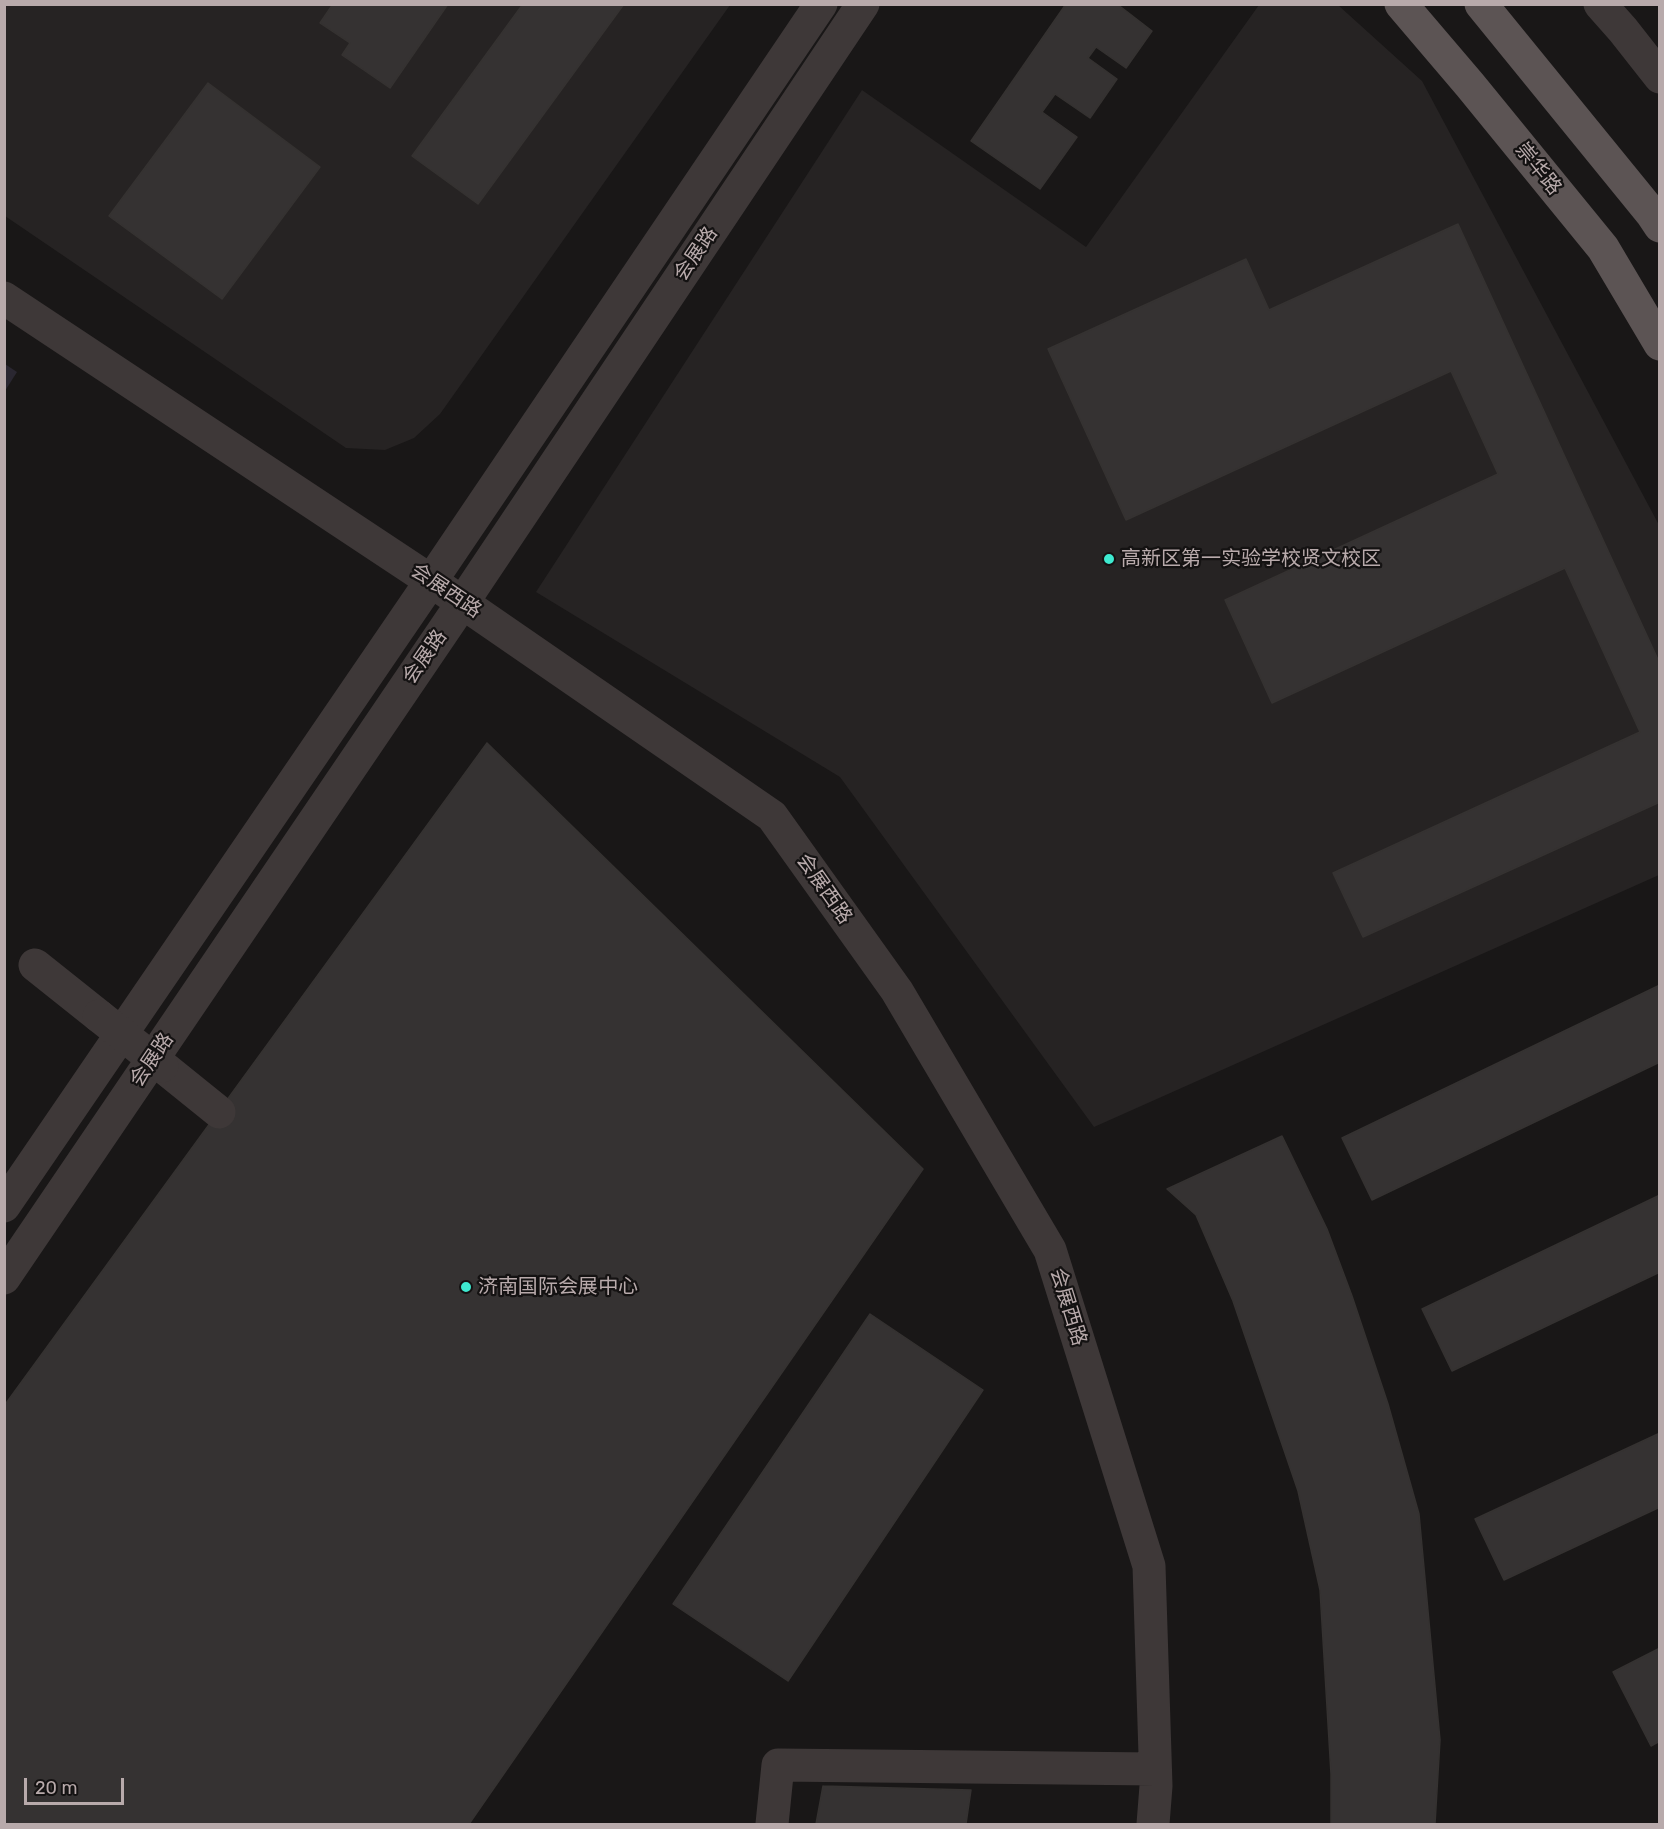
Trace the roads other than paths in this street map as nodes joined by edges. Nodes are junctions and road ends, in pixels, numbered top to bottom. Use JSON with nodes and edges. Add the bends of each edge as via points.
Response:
{"nodes":[{"id":1,"x":821,"y":4,"type":"edge"},
{"id":2,"x":863,"y":4,"type":"edge"},
{"id":3,"x":1401,"y":4,"type":"edge"},
{"id":4,"x":1481,"y":4,"type":"edge"},
{"id":5,"x":1600,"y":4,"type":"edge"},
{"id":6,"x":1659,"y":77,"type":"edge"},
{"id":7,"x":1659,"y":226,"type":"edge"},
{"id":8,"x":4,"y":298,"type":"edge"},
{"id":9,"x":1659,"y":344,"type":"edge"},
{"id":10,"x":431,"y":581,"type":"junction"},
{"id":11,"x":463,"y":602,"type":"junction"},
{"id":12,"x":35,"y":965,"type":"dead end"},
{"id":13,"x":219,"y":1112,"type":"dead end"},
{"id":14,"x":4,"y":1206,"type":"edge"},
{"id":15,"x":4,"y":1278,"type":"edge"},
{"id":16,"x":1155,"y":1769,"type":"junction"},
{"id":17,"x":772,"y":1824,"type":"edge"},
{"id":18,"x":1153,"y":1824,"type":"edge"}],
"edges":[{"from":1,"to":10,"type":"street","name":"会展路"},
{"from":2,"to":11,"type":"street","name":"会展路"},
{"from":3,"to":9,"type":"main road","name":"崇华路","via":[[1603,248]]},
{"from":4,"to":7,"type":"main road"},
{"from":5,"to":6,"type":"street"},
{"from":8,"to":10,"type":"street","name":"会展西路"},
{"from":10,"to":11,"type":"street","name":"会展西路"},
{"from":10,"to":14,"type":"street","name":"会展路"},
{"from":11,"to":15,"type":"street","name":"会展路"},
{"from":11,"to":16,"type":"street","name":"会展西路","via":[[772,816],[897,991],[1050,1250],[1149,1566]]},
{"from":12,"to":13,"type":"street","bridge":true},
{"from":16,"to":17,"type":"street","via":[[778,1765]]},
{"from":16,"to":18,"type":"street","name":"会展西路"}]}
